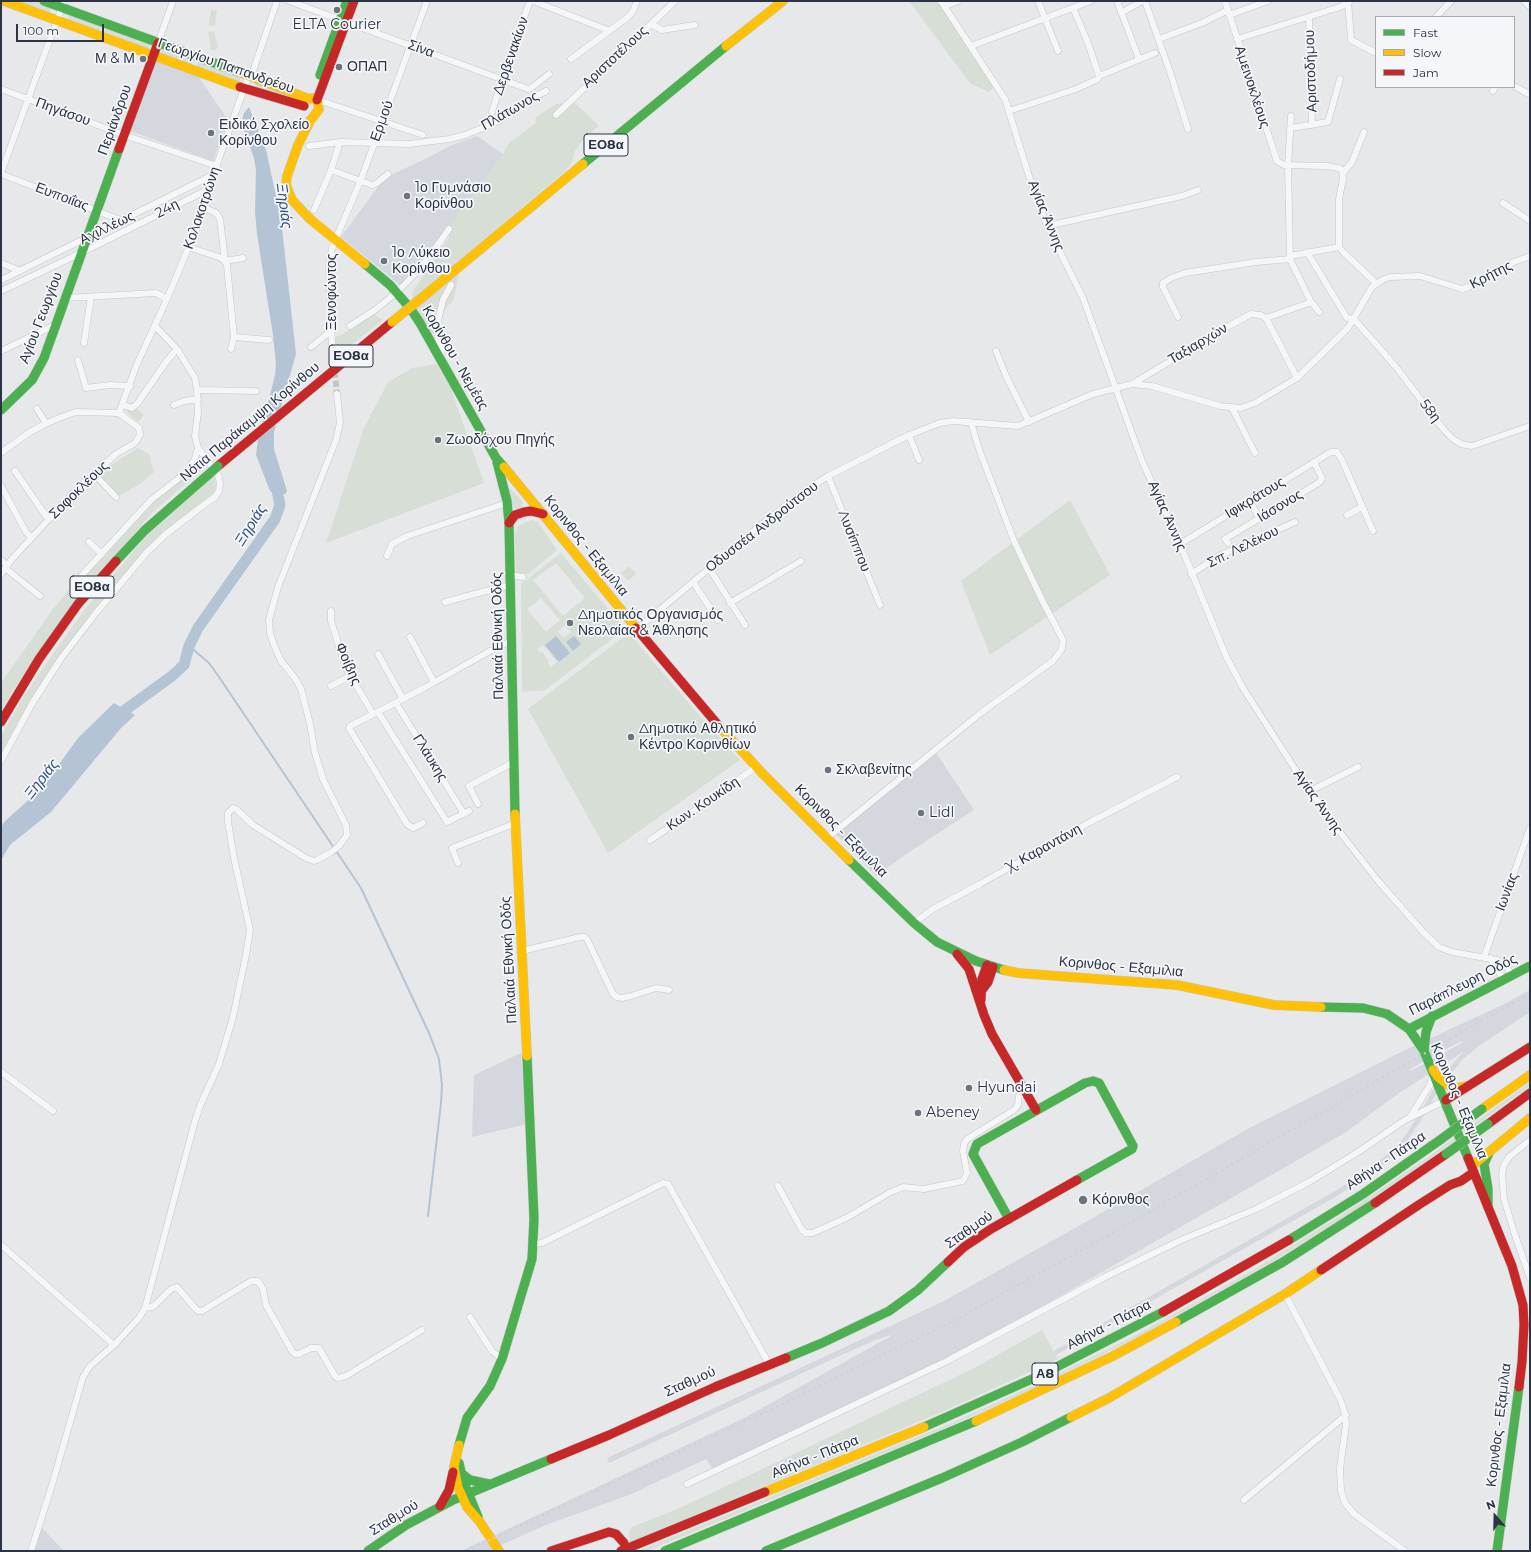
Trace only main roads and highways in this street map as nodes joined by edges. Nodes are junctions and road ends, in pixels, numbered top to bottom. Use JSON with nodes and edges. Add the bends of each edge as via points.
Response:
{"nodes":[{"id":1,"x":4,"y":1,"type":"edge"},
{"id":2,"x":44,"y":1,"type":"edge"},
{"id":3,"x":347,"y":1,"type":"edge"},
{"id":4,"x":354,"y":1,"type":"edge"},
{"id":5,"x":783,"y":1,"type":"edge"},
{"id":6,"x":63,"y":4,"type":"edge"},
{"id":7,"x":343,"y":21,"type":"junction"},
{"id":8,"x":158,"y":43,"type":"junction"},
{"id":9,"x":153,"y":56,"type":"junction"},
{"id":10,"x":311,"y":104,"type":"junction"},
{"id":11,"x":81,"y":251,"type":"joint"},
{"id":12,"x":1,"y":410,"type":"edge"},
{"id":13,"x":496,"y":458,"type":"junction"},
{"id":14,"x":543,"y":514,"type":"junction"},
{"id":15,"x":509,"y":523,"type":"junction"},
{"id":16,"x":1,"y":722,"type":"edge"},
{"id":17,"x":957,"y":953,"type":"junction"},
{"id":18,"x":990,"y":966,"type":"junction"},
{"id":19,"x":1530,"y":966,"type":"edge"},
{"id":20,"x":982,"y":1007,"type":"junction"},
{"id":21,"x":1432,"y":1016,"type":"junction"},
{"id":22,"x":1409,"y":1029,"type":"junction"},
{"id":23,"x":1530,"y":1047,"type":"edge"},
{"id":24,"x":1424,"y":1050,"type":"junction"},
{"id":25,"x":1433,"y":1070,"type":"junction"},
{"id":26,"x":1530,"y":1075,"type":"edge"},
{"id":27,"x":1470,"y":1085,"type":"junction"},
{"id":28,"x":1530,"y":1093,"type":"edge"},
{"id":29,"x":1446,"y":1100,"type":"junction"},
{"id":30,"x":1036,"y":1110,"type":"junction"},
{"id":31,"x":1530,"y":1118,"type":"edge"},
{"id":32,"x":1490,"y":1152,"type":"junction"},
{"id":33,"x":1473,"y":1169,"type":"junction"},
{"id":34,"x":1488,"y":1207,"type":"junction"},
{"id":35,"x":1009,"y":1219,"type":"junction"},
{"id":36,"x":1527,"y":1314,"type":"edge"},
{"id":37,"x":457,"y":1470,"type":"junction"},
{"id":38,"x":491,"y":1484,"type":"junction"},
{"id":39,"x":465,"y":1494,"type":"junction"},
{"id":40,"x":440,"y":1506,"type":"junction"},
{"id":41,"x":470,"y":1512,"type":"junction"},
{"id":42,"x":480,"y":1522,"type":"junction"},
{"id":43,"x":622,"y":1547,"type":"edge"},
{"id":44,"x":368,"y":1551,"type":"edge"},
{"id":45,"x":499,"y":1551,"type":"edge"},
{"id":46,"x":551,"y":1551,"type":"edge"},
{"id":47,"x":665,"y":1551,"type":"edge"},
{"id":48,"x":766,"y":1551,"type":"edge"},
{"id":49,"x":1497,"y":1551,"type":"edge"}],
"edges":[{"from":1,"to":9,"type":"main road","name":"Γεωργίου Παπανδρέου"},
{"from":2,"to":6,"type":"main road","name":"Γεωργίου Παπανδρέου"},
{"from":3,"to":7,"type":"main road"},
{"from":4,"to":7,"type":"main road"},
{"from":5,"to":16,"type":"main road","name":"Νότια Παράκαμψη Κορίνθου","number":"ΕΟ8α","bridge":true,"via":[[710,58],[309,390],[145,530],[78,604]]},
{"from":6,"to":8,"type":"main road","name":"Γεωργίου Παπανδρέου"},
{"from":7,"to":10,"type":"main road","name":"Κορίνθου - Νεμέας"},
{"from":8,"to":9,"type":"main road","name":"Περιάνδρου"},
{"from":8,"to":10,"type":"main road","name":"Γεωργίου Παπανδρέου","via":[[249,75]]},
{"from":9,"to":10,"type":"main road","name":"Γεωργίου Παπανδρέου","via":[[244,89]]},
{"from":9,"to":11,"type":"main road","name":"Περιάνδρου"},
{"from":10,"to":13,"type":"main road","name":"Κορίνθου - Νεμέας","via":[[305,132],[286,181],[292,200],[390,286],[415,314]]},
{"from":11,"to":12,"type":"main road","name":"Αγίου Γεωργίου","via":[[44,358],[32,380]]},
{"from":13,"to":14,"type":"main road","name":"Κορινθος - Εξαμιλια"},
{"from":13,"to":15,"type":"main road","name":"Παλαιά Εθνική Οδός","via":[[503,482]]},
{"from":14,"to":15,"type":"main road","via":[[524,512],[515,515]]},
{"from":14,"to":17,"type":"main road","name":"Κορινθος - Εξαμιλια","via":[[705,710],[756,767],[914,923],[937,942]]},
{"from":15,"to":37,"type":"main road","name":"Παλαιά Εθνική Οδός","via":[[516,823],[530,1103],[533,1244],[532,1259],[502,1359],[490,1386],[467,1418],[460,1437]]},
{"from":17,"to":18,"type":"main road","name":"Κορινθος - Εξαμιλια"},
{"from":17,"to":20,"type":"main road","via":[[969,969]]},
{"from":18,"to":20,"type":"main road","via":[[988,982],[982,990]]},
{"from":18,"to":22,"type":"main road","name":"Κορινθος - Εξαμιλια","via":[[1031,975],[1176,985],[1274,1005],[1363,1008],[1396,1018]]},
{"from":19,"to":21,"type":"main road","name":"Παράπλευρη Οδός"},
{"from":20,"to":30,"type":"main road","via":[[992,1034]]},
{"from":21,"to":22,"type":"main road","name":"Παράπλευρη Οδός"},
{"from":21,"to":24,"type":"main road","via":[[1426,1032]]},
{"from":22,"to":24,"type":"main road","name":"Κορινθος - Εξαμιλια"},
{"from":23,"to":27,"type":"main road"},
{"from":24,"to":25,"type":"main road","name":"Κορινθος - Εξαμιλια"},
{"from":25,"to":27,"type":"main road","via":[[1444,1082],[1453,1087]]},
{"from":25,"to":29,"type":"main road","name":"Κορινθος - Εξαμιλια"},
{"from":26,"to":43,"type":"main road","name":"Αθήνα - Πάτρα","number":"Α8","bridge":true,"via":[[1363,1194],[1191,1298],[1106,1343],[918,1430]]},
{"from":27,"to":29,"type":"main road"},
{"from":28,"to":47,"type":"main road","name":"Αθήνα - Πάτρα","number":"Α8","bridge":true,"via":[[1371,1206],[1199,1311],[1048,1388],[952,1432]]},
{"from":29,"to":33,"type":"main road","name":"Κορινθος - Εξαμιλια"},
{"from":30,"to":35,"type":"main road","via":[[977,1144],[974,1149],[973,1154]]},
{"from":30,"to":35,"type":"main road","name":"Σταθμού","via":[[1085,1083],[1097,1082],[1133,1146],[1132,1149]]},
{"from":31,"to":32,"type":"main road"},
{"from":32,"to":33,"type":"main road"},
{"from":32,"to":34,"type":"main road","via":[[1484,1164]]},
{"from":33,"to":34,"type":"main road","name":"Κορινθος - Εξαμιλια"},
{"from":33,"to":48,"type":"main road","via":[[1458,1176],[1450,1185],[1285,1294],[1109,1398],[1022,1442],[942,1478]]},
{"from":34,"to":36,"type":"main road","name":"Κορινθος - Εξαμιλια","via":[[1512,1266]]},
{"from":35,"to":38,"type":"main road","name":"Σταθμού","via":[[964,1248],[918,1290],[889,1311],[822,1343]]},
{"from":36,"to":49,"type":"main road","name":"Κορινθος - Εξαμιλια"},
{"from":37,"to":38,"type":"main road","via":[[470,1480]]},
{"from":37,"to":39,"type":"main road","name":"Παλαιά Εθνική Οδός","via":[[456,1480]]},
{"from":37,"to":40,"type":"main road"},
{"from":38,"to":39,"type":"main road","name":"Σταθμού"},
{"from":39,"to":40,"type":"main road","name":"Σταθμού"},
{"from":39,"to":41,"type":"main road"},
{"from":39,"to":42,"type":"main road"},
{"from":40,"to":41,"type":"main road","via":[[455,1505]]},
{"from":40,"to":44,"type":"main road","name":"Σταθμού"},
{"from":41,"to":42,"type":"main road"},
{"from":42,"to":45,"type":"main road"},
{"from":43,"to":46,"type":"main road","via":[[616,1534],[609,1532]]}]}
